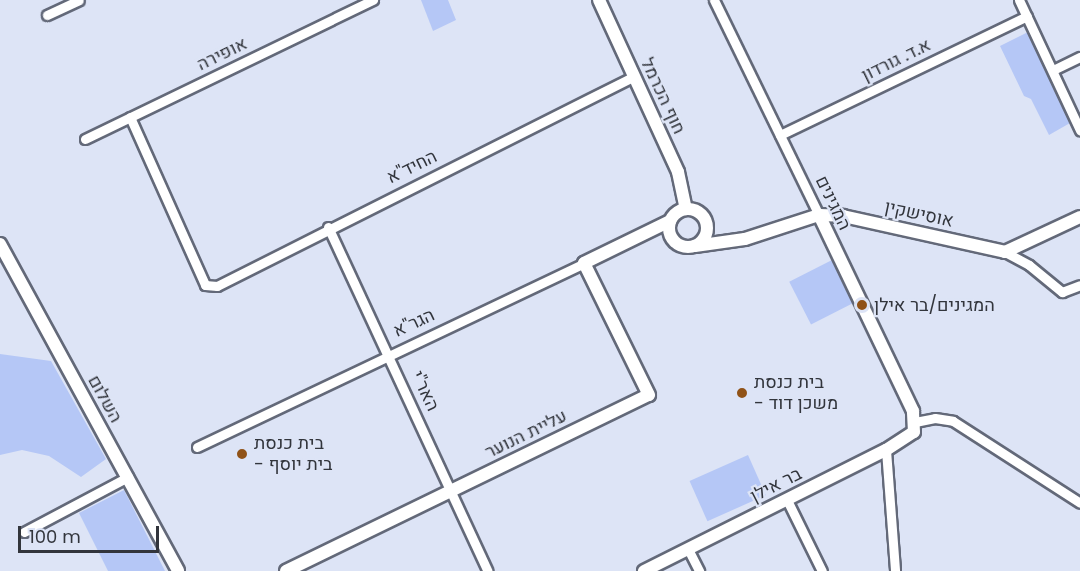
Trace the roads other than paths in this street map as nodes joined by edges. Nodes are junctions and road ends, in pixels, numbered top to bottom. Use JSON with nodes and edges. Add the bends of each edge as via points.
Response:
{"nodes":[{"id":1,"x":79,"y":0,"type":"edge"},
{"id":2,"x":373,"y":0,"type":"edge"},
{"id":3,"x":714,"y":0,"type":"edge"},
{"id":4,"x":1019,"y":0,"type":"edge"},
{"id":5,"x":604,"y":2,"type":"edge"},
{"id":6,"x":47,"y":15,"type":"dead end"},
{"id":7,"x":1027,"y":16,"type":"junction"},
{"id":8,"x":1080,"y":57,"type":"edge"},
{"id":9,"x":1053,"y":70,"type":"junction"},
{"id":10,"x":634,"y":76,"type":"junction"},
{"id":11,"x":130,"y":117,"type":"junction"},
{"id":12,"x":1080,"y":130,"type":"edge"},
{"id":13,"x":780,"y":135,"type":"junction"},
{"id":14,"x":85,"y":138,"type":"dead end"},
{"id":15,"x":686,"y":209,"type":"junction"},
{"id":16,"x":819,"y":215,"type":"junction"},
{"id":17,"x":1080,"y":217,"type":"edge"},
{"id":18,"x":670,"y":221,"type":"junction"},
{"id":19,"x":328,"y":227,"type":"junction"},
{"id":20,"x":707,"y":227,"type":"junction"},
{"id":21,"x":647,"y":233,"type":"junction"},
{"id":22,"x":745,"y":238,"type":"junction"},
{"id":23,"x":674,"y":242,"type":"junction"},
{"id":24,"x":0,"y":244,"type":"edge"},
{"id":25,"x":695,"y":246,"type":"junction"},
{"id":26,"x":1005,"y":252,"type":"junction"},
{"id":27,"x":584,"y":263,"type":"junction"},
{"id":28,"x":1080,"y":285,"type":"edge"},
{"id":29,"x":390,"y":355,"type":"junction"},
{"id":30,"x":915,"y":422,"type":"junction"},
{"id":31,"x":197,"y":447,"type":"dead end"},
{"id":32,"x":886,"y":450,"type":"junction"},
{"id":33,"x":128,"y":477,"type":"junction"},
{"id":34,"x":452,"y":490,"type":"junction"},
{"id":35,"x":787,"y":500,"type":"junction"},
{"id":36,"x":1080,"y":503,"type":"edge"},
{"id":37,"x":24,"y":532,"type":"dead end"},
{"id":38,"x":688,"y":549,"type":"junction"},
{"id":39,"x":178,"y":571,"type":"edge"},
{"id":40,"x":286,"y":571,"type":"edge"},
{"id":41,"x":488,"y":571,"type":"edge"},
{"id":42,"x":644,"y":571,"type":"edge"},
{"id":43,"x":699,"y":571,"type":"edge"},
{"id":44,"x":822,"y":571,"type":"edge"},
{"id":45,"x":895,"y":571,"type":"edge"}],
"edges":[{"from":1,"to":6,"type":"street"},
{"from":2,"to":11,"type":"street","name":"אופירה"},
{"from":3,"to":13,"type":"street","name":"המגינים"},
{"from":4,"to":7,"type":"street"},
{"from":5,"to":10,"type":"street","name":"חוף הכרמל"},
{"from":7,"to":9,"type":"street"},
{"from":7,"to":13,"type":"street","name":"א.ד. גורדון"},
{"from":8,"to":9,"type":"street"},
{"from":9,"to":12,"type":"street"},
{"from":10,"to":15,"type":"street","name":"חוף הכרמל","via":[[678,172]]},
{"from":10,"to":19,"type":"street","name":"החיד\"א"},
{"from":11,"to":14,"type":"street","name":"אופירה"},
{"from":11,"to":19,"type":"street","name":"החיד\"א","via":[[205,285],[217,286]]},
{"from":13,"to":16,"type":"street","name":"המגינים"},
{"from":15,"to":18,"type":"street"},
{"from":15,"to":20,"type":"street","via":[[703,216]]},
{"from":16,"to":22,"type":"street","name":"אוסישקין"},
{"from":16,"to":26,"type":"street","name":"אוסישקין","via":[[843,216]]},
{"from":16,"to":30,"type":"street","name":"המגינים"},
{"from":17,"to":26,"type":"street"},
{"from":18,"to":21,"type":"street","name":"הגר\"א"},
{"from":18,"to":23,"type":"street","via":[[669,232]]},
{"from":19,"to":29,"type":"street","name":"האר\"י"},
{"from":20,"to":22,"type":"street"},
{"from":20,"to":25,"type":"street","via":[[704,239]]},
{"from":21,"to":23,"type":"street"},
{"from":21,"to":27,"type":"street","name":"הגר\"א"},
{"from":22,"to":25,"type":"street","name":"אוסישקין"},
{"from":23,"to":25,"type":"street","via":[[684,247]]},
{"from":24,"to":33,"type":"street","name":"השלום"},
{"from":26,"to":28,"type":"street","via":[[1029,265],[1062,292]]},
{"from":27,"to":29,"type":"street","name":"הגר\"א"},
{"from":27,"to":34,"type":"street","name":"עליית הנוער","via":[[649,395]]},
{"from":29,"to":31,"type":"street","name":"הגר\"א"},
{"from":29,"to":34,"type":"street","name":"האר\"י"},
{"from":30,"to":32,"type":"street","name":"בר אילן","via":[[908,438]]},
{"from":30,"to":36,"type":"street","via":[[935,418],[953,421]]},
{"from":32,"to":35,"type":"street","name":"בר אילן"},
{"from":32,"to":45,"type":"street"},
{"from":33,"to":37,"type":"street"},
{"from":33,"to":39,"type":"street","name":"השלום"},
{"from":34,"to":40,"type":"street","name":"עליית הנוער"},
{"from":34,"to":41,"type":"street","name":"האר\"י"},
{"from":35,"to":38,"type":"street","name":"בר אילן"},
{"from":35,"to":44,"type":"street"},
{"from":38,"to":42,"type":"street","name":"בר אילן"},
{"from":38,"to":43,"type":"street"}]}
